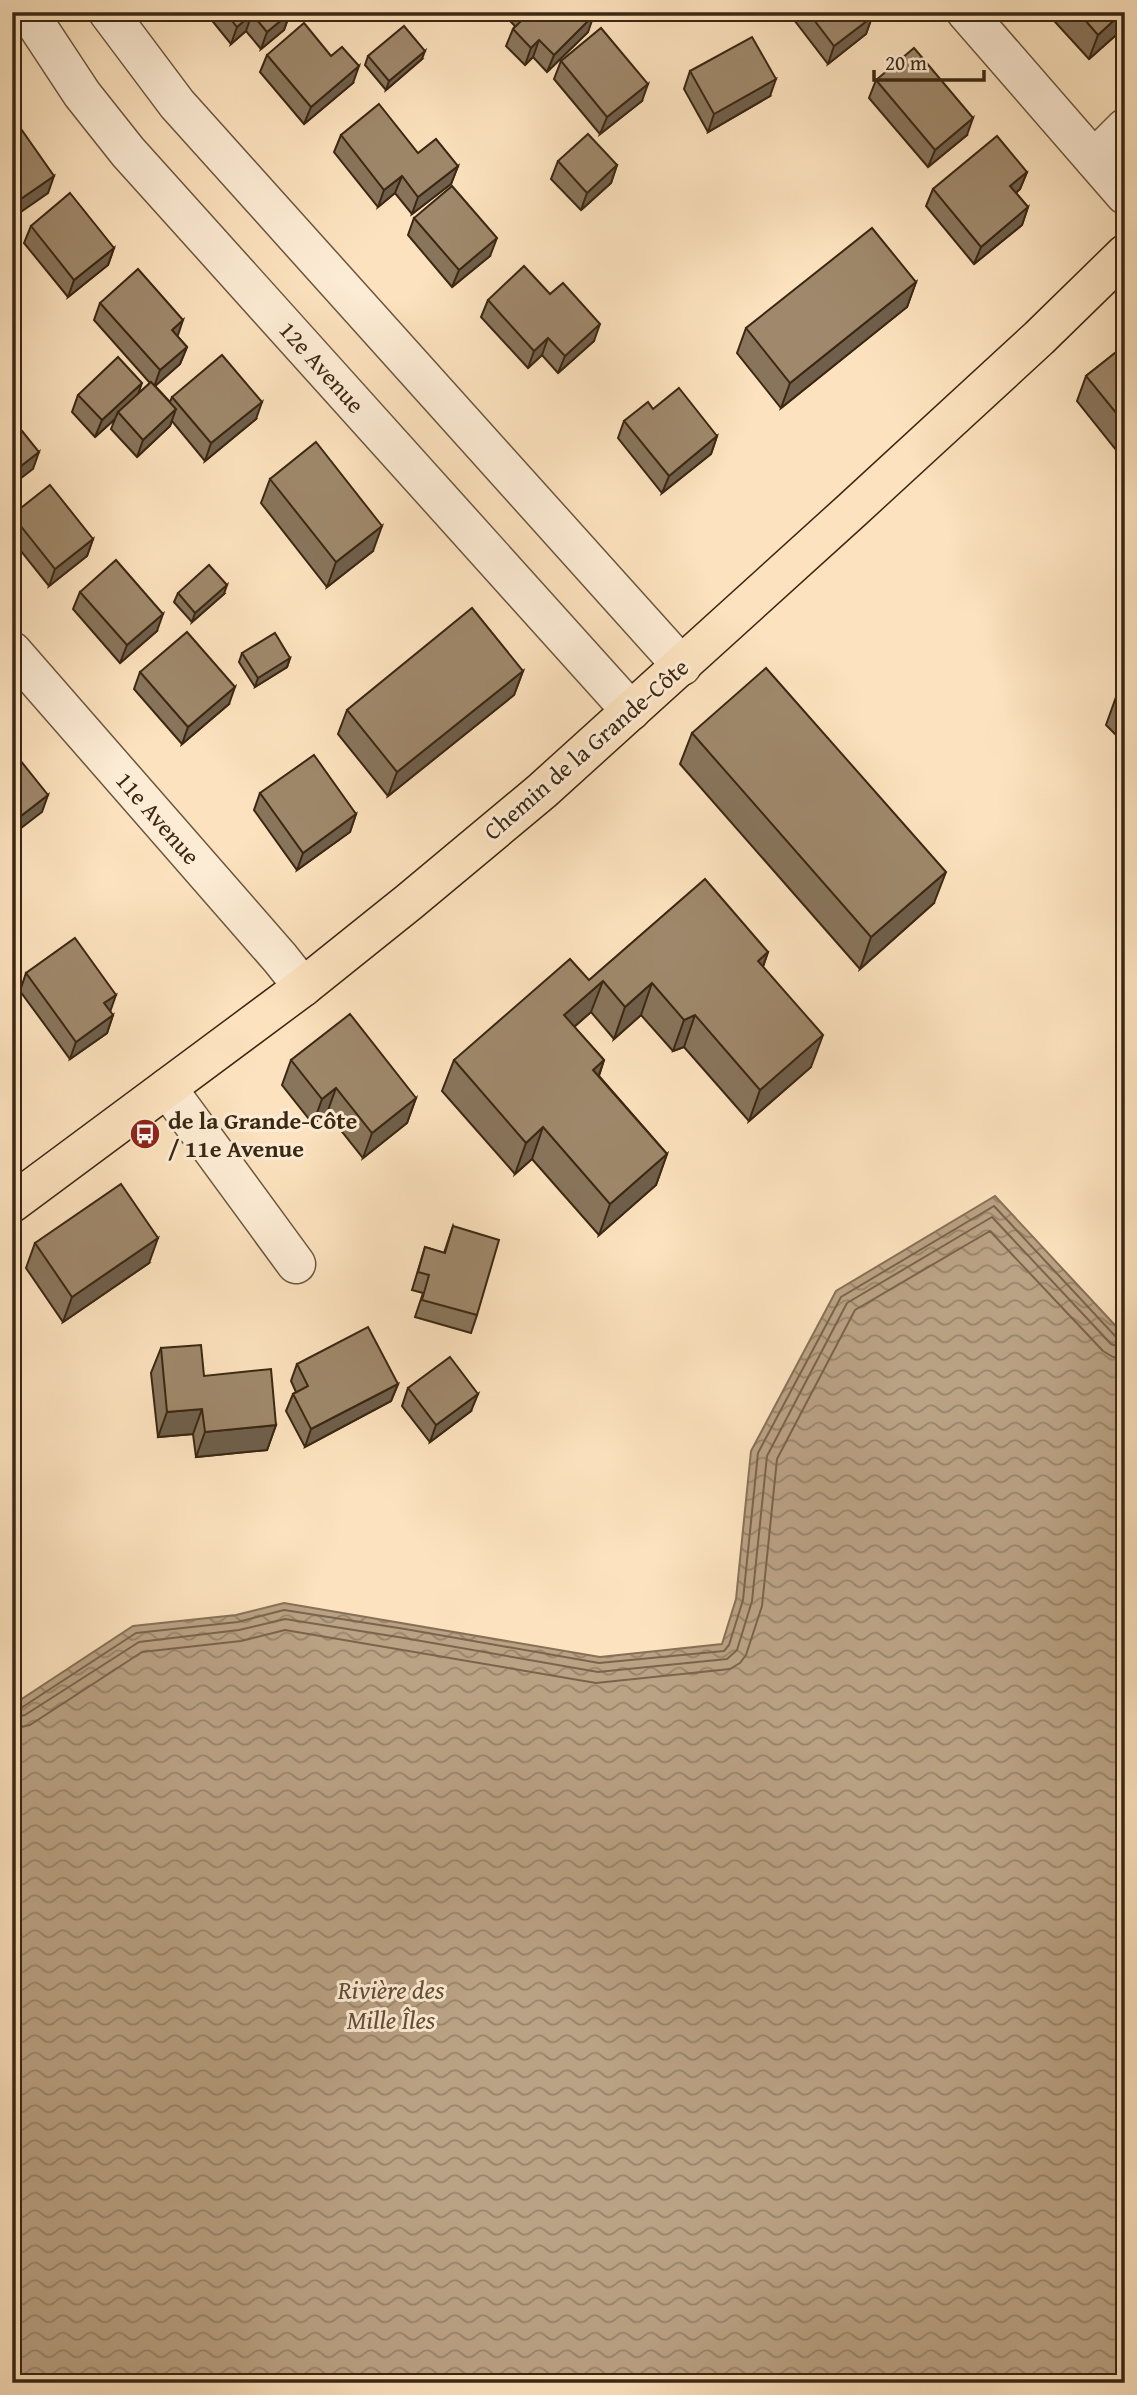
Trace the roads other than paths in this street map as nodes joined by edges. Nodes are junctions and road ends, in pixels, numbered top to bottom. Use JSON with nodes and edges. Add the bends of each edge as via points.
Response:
{"nodes":[{"id":1,"x":28,"y":12,"type":"edge"},
{"id":2,"x":108,"y":12,"type":"edge"},
{"id":3,"x":966,"y":12,"type":"edge"},
{"id":4,"x":1125,"y":128,"type":"edge"},
{"id":5,"x":1094,"y":159,"type":"junction"},
{"id":6,"x":1125,"y":195,"type":"edge"},
{"id":7,"x":1125,"y":254,"type":"edge"},
{"id":8,"x":15,"y":659,"type":"edge"},
{"id":9,"x":682,"y":666,"type":"junction"},
{"id":10,"x":631,"y":711,"type":"junction"},
{"id":11,"x":303,"y":987,"type":"junction"},
{"id":12,"x":167,"y":1088,"type":"junction"},
{"id":13,"x":12,"y":1203,"type":"edge"},
{"id":14,"x":296,"y":1264,"type":"dead end"}],
"edges":[{"from":1,"to":10,"type":"street","name":"12e Avenue","via":[[128,152]]},
{"from":2,"to":9,"type":"street","via":[[177,104]]},
{"from":3,"to":5,"type":"street"},
{"from":4,"to":5,"type":"street"},
{"from":5,"to":6,"type":"street"},
{"from":7,"to":9,"type":"main road","name":"Chemin de la Grande-Côte"},
{"from":8,"to":11,"type":"street","name":"11e Avenue"},
{"from":9,"to":10,"type":"main road","name":"Chemin de la Grande-Côte"},
{"from":10,"to":11,"type":"main road","name":"Chemin de la Grande-Côte"},
{"from":11,"to":12,"type":"main road","name":"Chemin de la Grande-Côte"},
{"from":12,"to":13,"type":"main road","name":"Chemin de la Grande-Côte"},
{"from":12,"to":14,"type":"street"}]}
